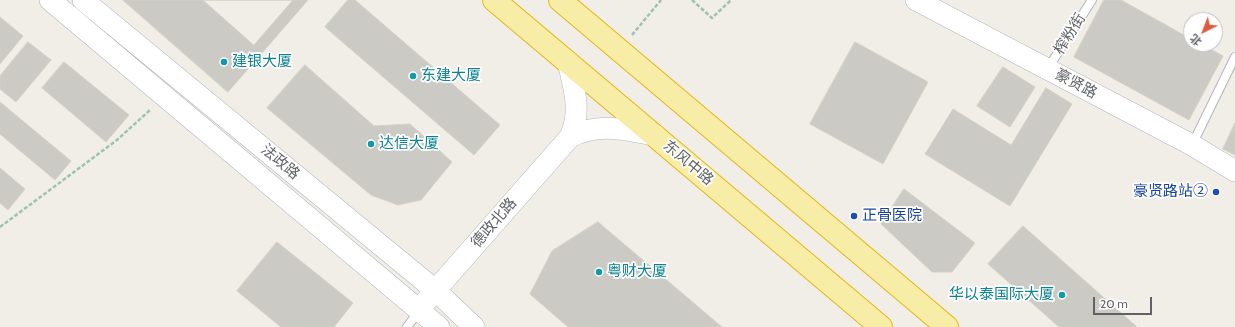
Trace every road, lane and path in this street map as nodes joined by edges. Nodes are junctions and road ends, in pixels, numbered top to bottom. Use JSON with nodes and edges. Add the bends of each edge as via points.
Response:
{"nodes":[{"id":1,"x":50,"y":0,"type":"edge"},
{"id":2,"x":83,"y":0,"type":"edge"},
{"id":3,"x":494,"y":0,"type":"edge"},
{"id":4,"x":560,"y":0,"type":"edge"},
{"id":5,"x":660,"y":0,"type":"edge"},
{"id":6,"x":692,"y":0,"type":"edge"},
{"id":7,"x":731,"y":0,"type":"edge"},
{"id":8,"x":916,"y":0,"type":"edge"},
{"id":9,"x":1092,"y":0,"type":"edge"},
{"id":10,"x":619,"y":50,"type":"junction"},
{"id":11,"x":1235,"y":57,"type":"edge"},
{"id":12,"x":568,"y":62,"type":"junction"},
{"id":13,"x":1048,"y":68,"type":"junction"},
{"id":14,"x":166,"y":97,"type":"junction"},
{"id":15,"x":656,"y":135,"type":"junction"},
{"id":16,"x":570,"y":137,"type":"junction"},
{"id":17,"x":1192,"y":145,"type":"junction"},
{"id":18,"x":1235,"y":171,"type":"edge"},
{"id":19,"x":0,"y":228,"type":"edge"},
{"id":20,"x":435,"y":290,"type":"junction"},
{"id":21,"x":420,"y":309,"type":"junction"},
{"id":22,"x":407,"y":327,"type":"edge"},
{"id":23,"x":439,"y":327,"type":"edge"},
{"id":24,"x":474,"y":327,"type":"edge"},
{"id":25,"x":881,"y":327,"type":"edge"},
{"id":26,"x":947,"y":327,"type":"edge"}],
"edges":[{"from":1,"to":14,"type":"street","name":"法政路"},
{"from":2,"to":20,"type":"street","name":"法政路"},
{"from":3,"to":12,"type":"highway","name":"东风中路"},
{"from":4,"to":10,"type":"highway"},
{"from":5,"to":10,"type":"path"},
{"from":6,"to":7,"type":"path","via":[[712,18]]},
{"from":8,"to":13,"type":"street","name":"豪贤路"},
{"from":9,"to":13,"type":"lane","name":"榨粉街"},
{"from":10,"to":26,"type":"highway"},
{"from":11,"to":17,"type":"lane"},
{"from":12,"to":15,"type":"highway","name":"东风中路"},
{"from":12,"to":16,"type":"street","via":[[577,109]]},
{"from":13,"to":17,"type":"street","name":"豪贤路"},
{"from":14,"to":19,"type":"path","via":[[116,140]]},
{"from":14,"to":21,"type":"street","name":"法政路"},
{"from":15,"to":16,"type":"street","via":[[616,128],[592,128]]},
{"from":15,"to":25,"type":"highway","name":"东风中路"},
{"from":16,"to":20,"type":"street","name":"德政北路"},
{"from":17,"to":18,"type":"street","name":"豪贤路"},
{"from":20,"to":21,"type":"street","name":"德政北路"},
{"from":20,"to":24,"type":"street","name":"法政路"},
{"from":21,"to":22,"type":"lane"},
{"from":21,"to":23,"type":"street","name":"法政路"}]}
